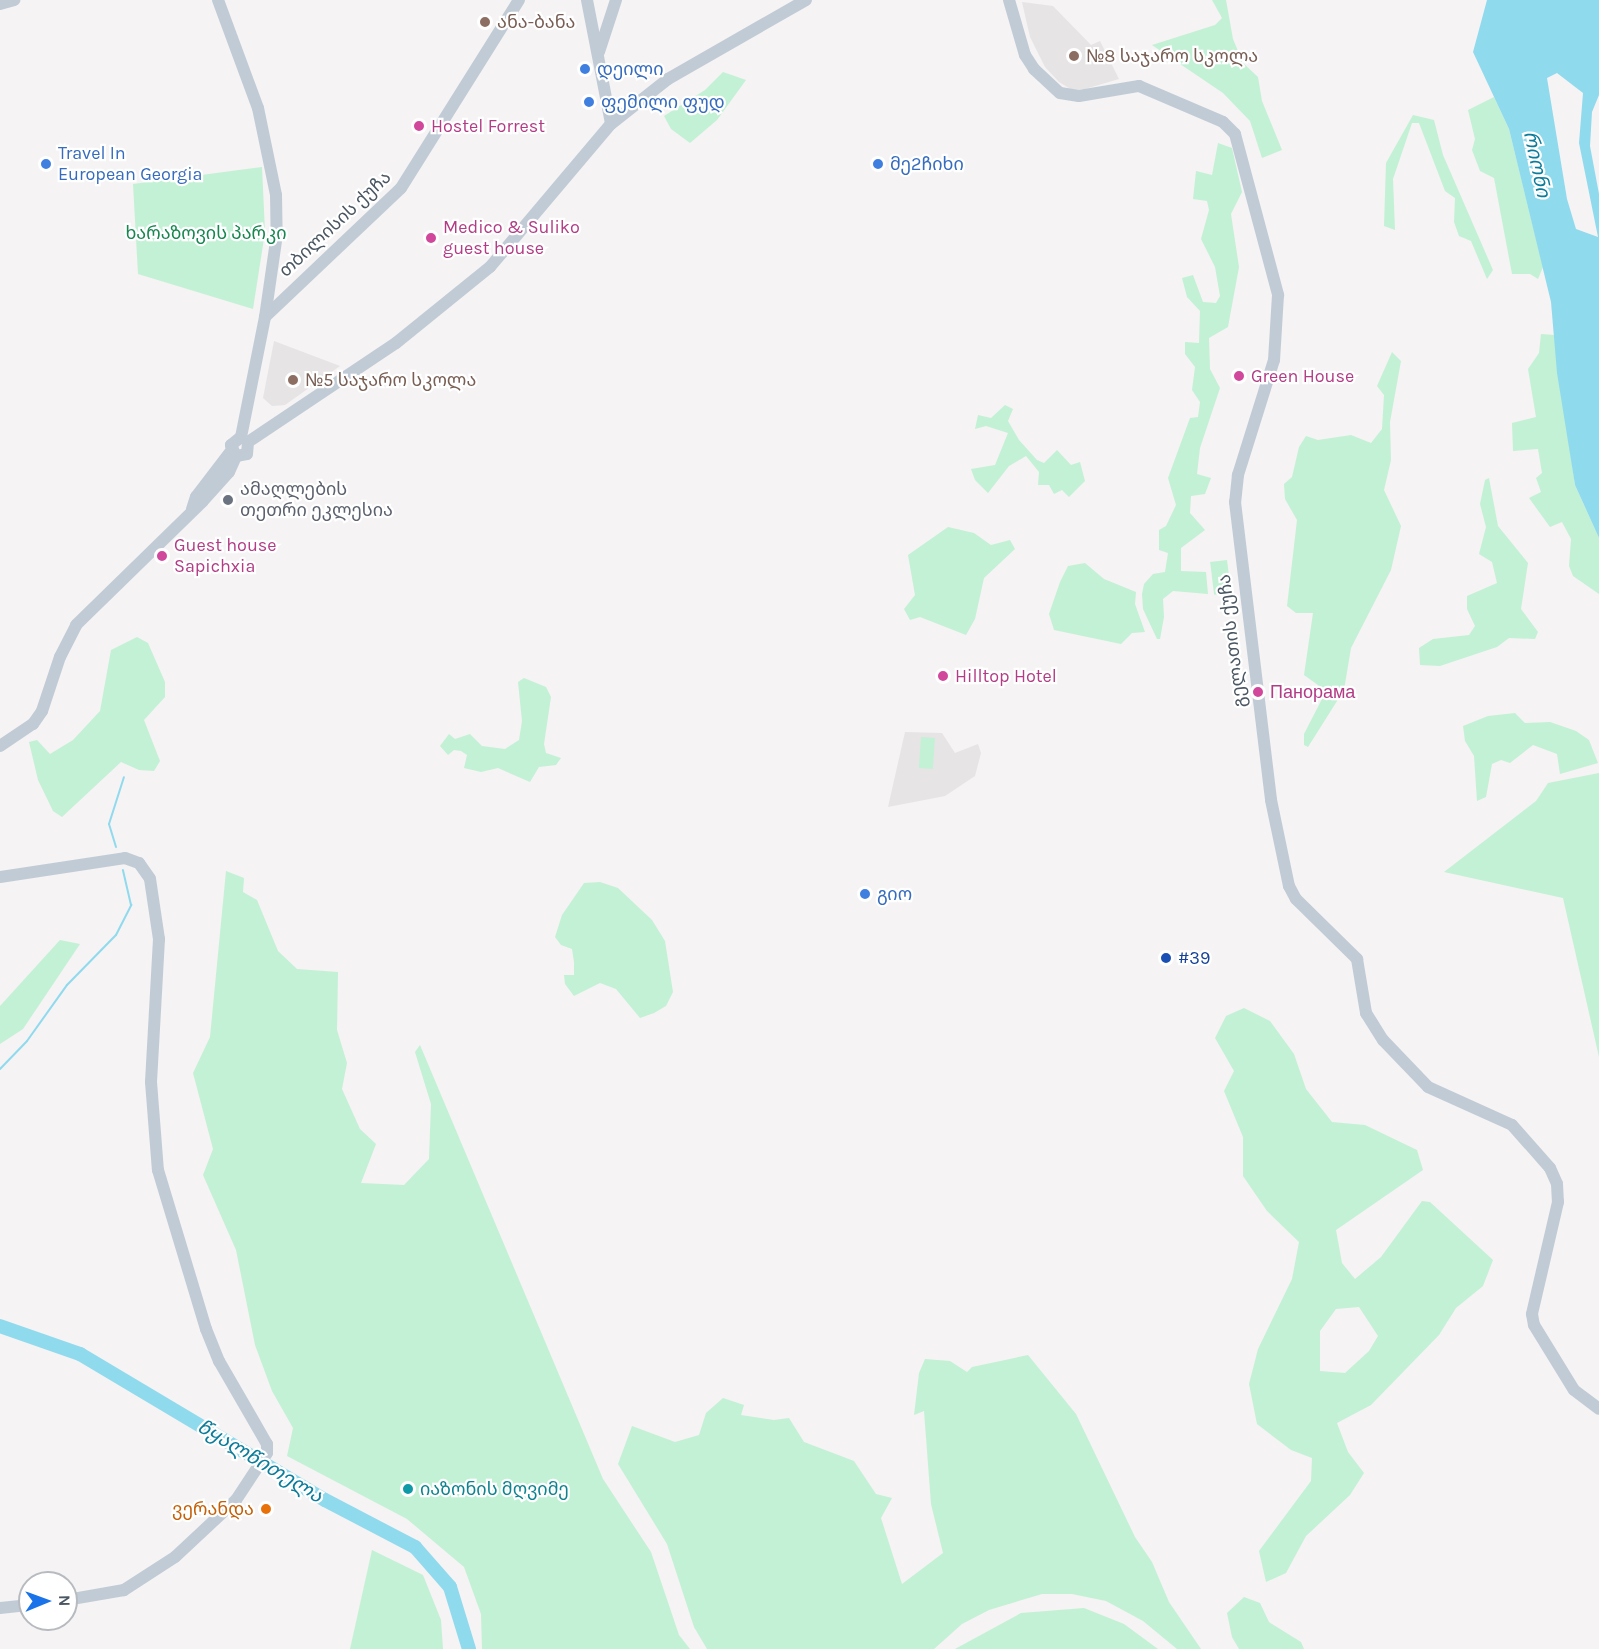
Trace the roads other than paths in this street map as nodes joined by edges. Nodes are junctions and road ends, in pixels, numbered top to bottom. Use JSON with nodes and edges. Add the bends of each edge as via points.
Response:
{"nodes":[{"id":1,"x":14,"y":0,"type":"edge"},
{"id":2,"x":218,"y":0,"type":"edge"},
{"id":3,"x":519,"y":0,"type":"edge"},
{"id":4,"x":587,"y":0,"type":"edge"},
{"id":5,"x":616,"y":0,"type":"edge"},
{"id":6,"x":806,"y":0,"type":"edge"},
{"id":7,"x":1009,"y":0,"type":"edge"},
{"id":8,"x":0,"y":4,"type":"edge"},
{"id":9,"x":599,"y":53,"type":"junction"},
{"id":10,"x":612,"y":124,"type":"junction"},
{"id":11,"x":265,"y":317,"type":"junction"},
{"id":12,"x":245,"y":439,"type":"junction"},
{"id":13,"x":0,"y":746,"type":"edge"},
{"id":14,"x":0,"y":878,"type":"edge"},
{"id":15,"x":1599,"y":1409,"type":"edge"},
{"id":16,"x":78,"y":1598,"type":"edge"},
{"id":17,"x":18,"y":1606,"type":"edge"},
{"id":18,"x":0,"y":1608,"type":"edge"}],
"edges":[{"from":1,"to":8,"type":"main road"},
{"from":2,"to":11,"type":"main road","via":[[258,108],[276,195],[277,234]]},
{"from":3,"to":11,"type":"main road","name":"თბილისის ქუჩა","via":[[401,188]]},
{"from":4,"to":9,"type":"main road"},
{"from":5,"to":9,"type":"main road"},
{"from":6,"to":10,"type":"main road","via":[[668,79]]},
{"from":7,"to":15,"type":"main road","name":"გელათის ქუჩა","via":[[1025,54],[1034,69],[1060,93],[1078,96],[1139,86],[1223,122],[1235,134],[1278,295],[1274,360],[1238,475],[1235,502],[1271,800],[1289,886],[1296,899],[1357,959],[1366,1013],[1383,1041],[1428,1087],[1512,1125],[1550,1168],[1557,1184],[1558,1202],[1534,1303],[1534,1325],[1574,1390]]},
{"from":9,"to":10,"type":"main road","via":[[605,105]]},
{"from":10,"to":12,"type":"main road","via":[[490,267],[396,343]]},
{"from":11,"to":12,"type":"main road"},
{"from":12,"to":13,"type":"main road","via":[[232,442],[234,453],[195,497],[192,509],[163,542],[75,625],[42,711],[33,724]]},
{"from":14,"to":16,"type":"main road","via":[[125,858],[139,863],[150,879],[159,939],[151,1082],[158,1170],[206,1329],[232,1386],[266,1440],[267,1453],[247,1485],[219,1519],[175,1557],[124,1590]]},
{"from":17,"to":18,"type":"main road"}]}
